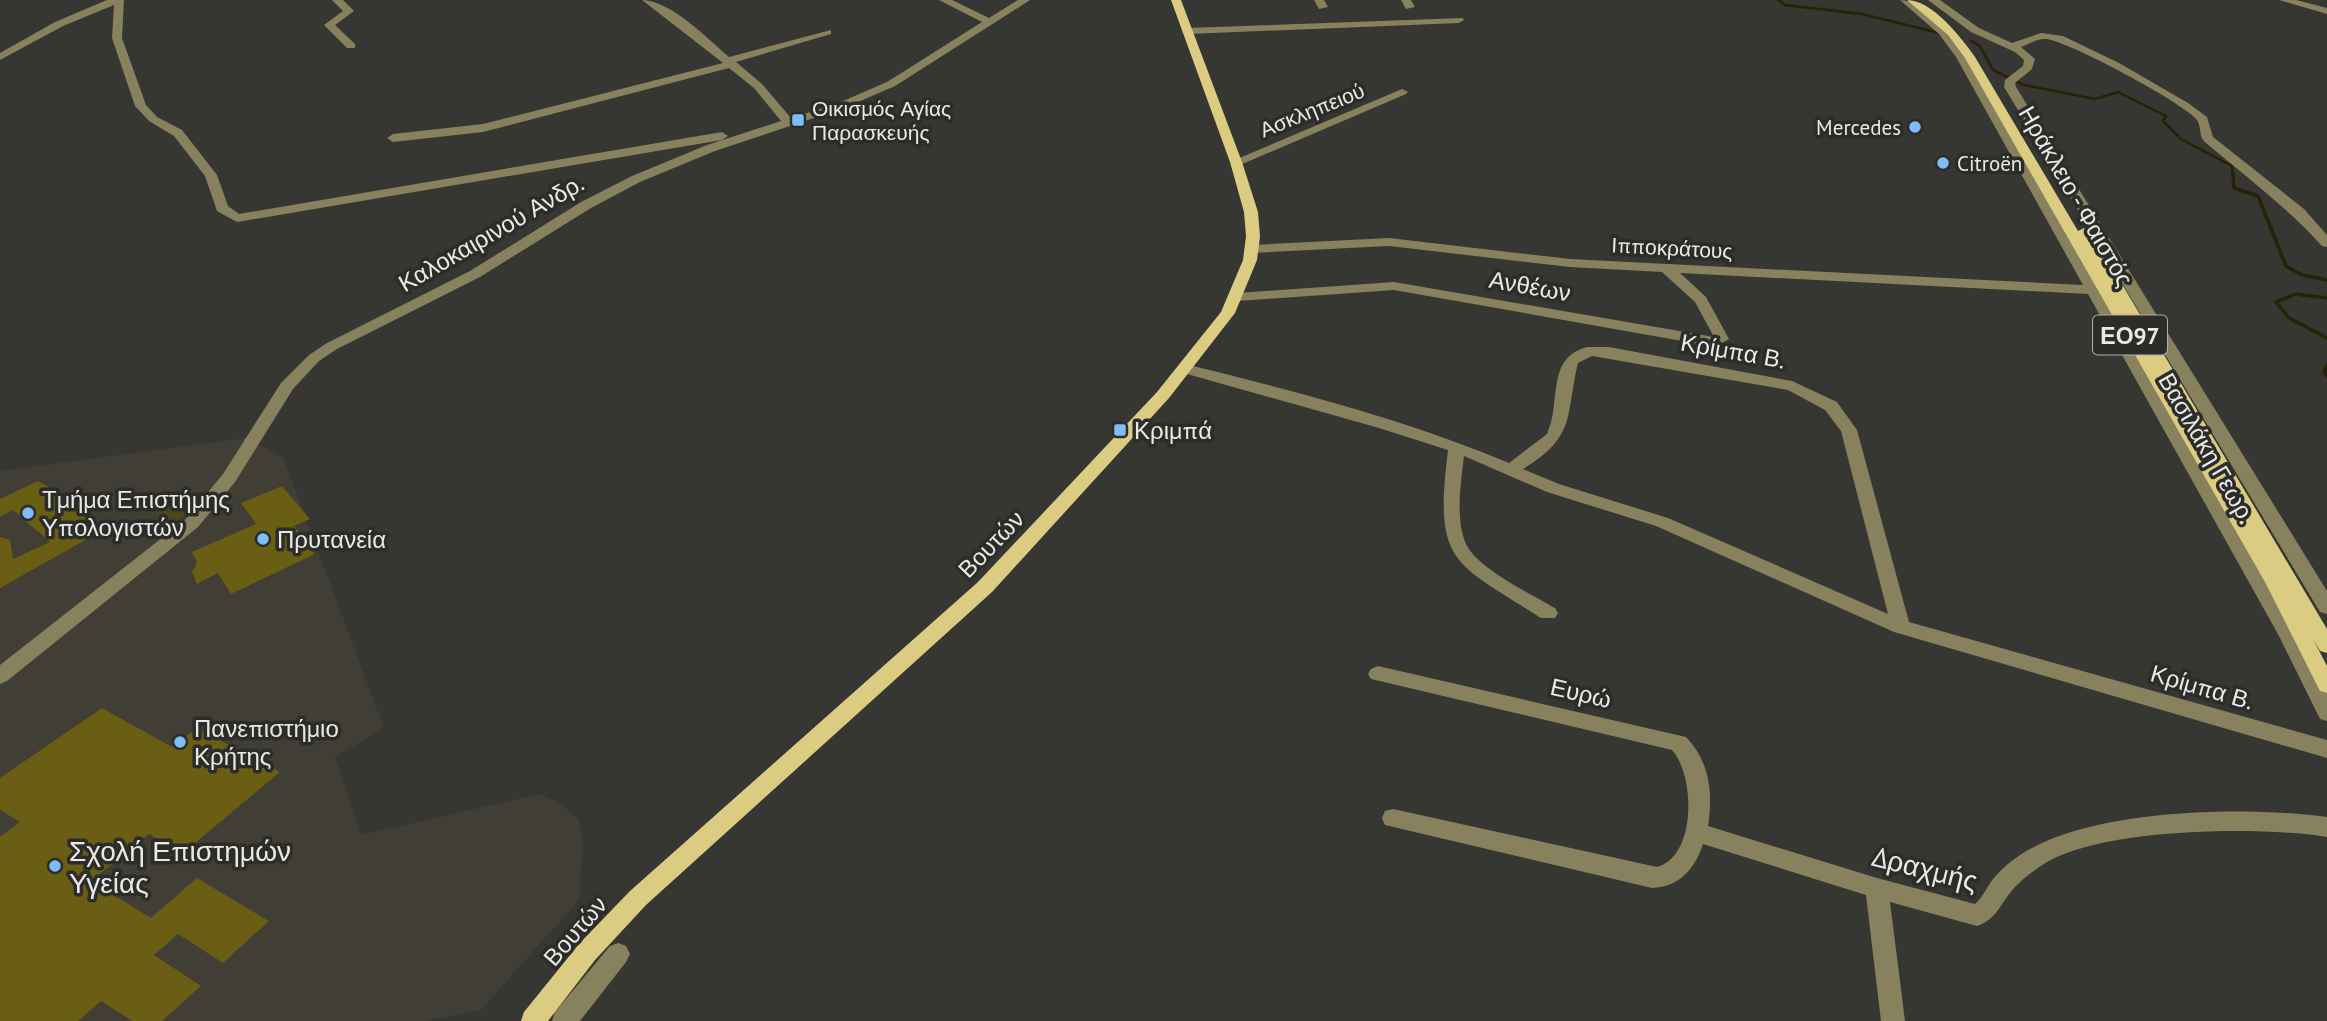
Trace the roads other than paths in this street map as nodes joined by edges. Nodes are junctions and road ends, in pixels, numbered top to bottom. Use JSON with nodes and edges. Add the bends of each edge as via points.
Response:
{"nodes":[{"id":1,"x":118,"y":0,"type":"edge"},
{"id":2,"x":337,"y":0,"type":"edge"},
{"id":3,"x":647,"y":0,"type":"edge"},
{"id":4,"x":944,"y":0,"type":"edge"},
{"id":5,"x":1025,"y":0,"type":"edge"},
{"id":6,"x":1176,"y":0,"type":"edge"},
{"id":7,"x":1905,"y":0,"type":"edge"},
{"id":8,"x":1912,"y":0,"type":"edge"},
{"id":9,"x":1922,"y":0,"type":"edge"},
{"id":10,"x":1933,"y":0,"type":"edge"},
{"id":11,"x":2284,"y":0,"type":"edge"},
{"id":12,"x":2309,"y":7,"type":"junction"},
{"id":13,"x":2327,"y":10,"type":"edge"},
{"id":14,"x":1956,"y":17,"type":"junction"},
{"id":15,"x":1459,"y":20,"type":"dead end"},
{"id":16,"x":2327,"y":20,"type":"edge"},
{"id":17,"x":990,"y":22,"type":"junction"},
{"id":18,"x":1188,"y":31,"type":"junction"},
{"id":19,"x":827,"y":32,"type":"dead end"},
{"id":20,"x":351,"y":46,"type":"dead end"},
{"id":21,"x":1973,"y":46,"type":"junction"},
{"id":22,"x":2012,"y":47,"type":"junction"},
{"id":23,"x":0,"y":57,"type":"edge"},
{"id":24,"x":729,"y":63,"type":"junction"},
{"id":25,"x":1402,"y":92,"type":"dead end"},
{"id":26,"x":1998,"y":118,"type":"junction"},
{"id":27,"x":789,"y":123,"type":"junction"},
{"id":28,"x":757,"y":134,"type":"junction"},
{"id":29,"x":393,"y":138,"type":"dead end"},
{"id":30,"x":1236,"y":162,"type":"junction"},
{"id":31,"x":2327,"y":243,"type":"edge"},
{"id":32,"x":1252,"y":249,"type":"junction"},
{"id":33,"x":1665,"y":268,"type":"junction"},
{"id":34,"x":2092,"y":290,"type":"junction"},
{"id":35,"x":1237,"y":297,"type":"junction"},
{"id":36,"x":2134,"y":315,"type":"junction"},
{"id":37,"x":2163,"y":337,"type":"junction"},
{"id":38,"x":1185,"y":369,"type":"junction"},
{"id":39,"x":2225,"y":440,"type":"junction"},
{"id":40,"x":1457,"y":447,"type":"junction"},
{"id":41,"x":2222,"y":463,"type":"junction"},
{"id":42,"x":1509,"y":470,"type":"junction"},
{"id":43,"x":2327,"y":607,"type":"edge"},
{"id":44,"x":1548,"y":613,"type":"dead end"},
{"id":45,"x":1901,"y":627,"type":"junction"},
{"id":46,"x":2327,"y":646,"type":"edge"},
{"id":47,"x":1378,"y":674,"type":"dead end"},
{"id":48,"x":0,"y":676,"type":"edge"},
{"id":49,"x":2327,"y":685,"type":"edge"},
{"id":50,"x":2327,"y":713,"type":"edge"},
{"id":51,"x":2327,"y":749,"type":"edge"},
{"id":52,"x":1394,"y":818,"type":"dead end"},
{"id":53,"x":2327,"y":827,"type":"edge"},
{"id":54,"x":1695,"y":832,"type":"junction"},
{"id":55,"x":1877,"y":888,"type":"junction"},
{"id":56,"x":618,"y":954,"type":"dead end"},
{"id":57,"x":533,"y":1021,"type":"edge"},
{"id":58,"x":564,"y":1021,"type":"edge"},
{"id":59,"x":1893,"y":1021,"type":"edge"}],
"edges":[{"from":1,"to":23,"type":"street","via":[[59,24]]},
{"from":1,"to":28,"type":"street","via":[[119,47],[141,106],[178,133],[211,175],[222,208],[237,218],[685,142]]},
{"from":2,"to":20,"type":"street","via":[[349,11],[329,25]]},
{"from":3,"to":24,"type":"street"},
{"from":4,"to":17,"type":"street"},
{"from":5,"to":17,"type":"street","name":"Καλοκαιρινού Ανδρ."},
{"from":6,"to":18,"type":"main road","name":"Βουτών"},
{"from":7,"to":26,"type":"street","name":"Βασιλάκη Γεωρ.","via":[[1953,45]]},
{"from":8,"to":26,"type":"main road","name":"Ηράκλειο - Φαιστός","number":"ΕΟ97","via":[[1957,39]]},
{"from":9,"to":21,"type":"main road","name":"Ηράκλειο - Φαιστός","number":"ΕΟ97","via":[[1950,20]]},
{"from":10,"to":14,"type":"street"},
{"from":11,"to":12,"type":"street"},
{"from":12,"to":13,"type":"street"},
{"from":12,"to":16,"type":"street"},
{"from":14,"to":21,"type":"main road"},
{"from":14,"to":22,"type":"street"},
{"from":15,"to":18,"type":"street"},
{"from":17,"to":27,"type":"street","name":"Καλοκαιρινού Ανδρ.","via":[[891,84]]},
{"from":18,"to":30,"type":"main road","name":"Βουτών"},
{"from":19,"to":24,"type":"street"},
{"from":21,"to":36,"type":"main road","name":"Ηράκλειο - Φαιστός","number":"ΕΟ97"},
{"from":22,"to":31,"type":"street","via":[[2029,37],[2059,37],[2184,105],[2203,119],[2207,138],[2299,212]]},
{"from":22,"to":37,"type":"street","name":"Βασιλάκη Γεωρ.","via":[[2031,62],[2013,84]]},
{"from":24,"to":27,"type":"street","via":[[758,86]]},
{"from":24,"to":29,"type":"street","via":[[483,128]]},
{"from":25,"to":30,"type":"street","name":"Ασκληπειού"},
{"from":26,"to":34,"type":"street","name":"Βασιλάκη Γεωρ."},
{"from":26,"to":49,"type":"main road","name":"Ηράκλειο - Φαιστός","number":"ΕΟ97","via":[[2274,582]]},
{"from":27,"to":28,"type":"street","name":"Καλοκαιρινού Ανδρ."},
{"from":28,"to":48,"type":"street","name":"Καλοκαιρινού Ανδρ.","via":[[700,152],[607,194],[475,274],[314,358],[287,386],[229,478],[192,523]]},
{"from":30,"to":32,"type":"main road","name":"Βουτών","via":[[1251,212]]},
{"from":32,"to":33,"type":"street","name":"Ιπποκράτους","via":[[1389,242],[1570,263]]},
{"from":32,"to":35,"type":"main road","name":"Βουτών"},
{"from":33,"to":34,"type":"street","name":"Ιπποκράτους"},
{"from":33,"to":35,"type":"street","name":"Ανθέων","via":[[1701,300],[1722,340],[1691,339],[1387,285]]},
{"from":34,"to":50,"type":"street","name":"Βασιλάκη Γεωρ.","via":[[2288,635]]},
{"from":35,"to":38,"type":"main road","name":"Βουτών"},
{"from":36,"to":37,"type":"main road"},
{"from":36,"to":41,"type":"main road","name":"Ηράκλειο - Φαιστός","number":"ΕΟ97"},
{"from":37,"to":39,"type":"street","name":"Βασιλάκη Γεωρ."},
{"from":38,"to":40,"type":"street","name":"Κρίμπα Β."},
{"from":38,"to":57,"type":"main road","name":"Βουτών","via":[[985,587],[618,919]]},
{"from":39,"to":41,"type":"main road"},
{"from":39,"to":43,"type":"street","name":"Βασιλάκη Γεωρ."},
{"from":40,"to":42,"type":"street","name":"Κρίμπα Β."},
{"from":40,"to":44,"type":"street","via":[[1453,517],[1458,547],[1475,565]]},
{"from":41,"to":46,"type":"main road","name":"Ηράκλειο - Φαιστός","number":"ΕΟ97"},
{"from":42,"to":45,"type":"street","name":"Κρίμπα Β.","via":[[1662,522]]},
{"from":42,"to":45,"type":"street","name":"Κρίμπα Β.","via":[[1555,439],[1570,362],[1582,353],[1609,352],[1793,386],[1826,402],[1846,422]]},
{"from":45,"to":51,"type":"street","name":"Κρίμπα Β."},
{"from":47,"to":54,"type":"street","name":"Ευρώ","via":[[1678,743],[1690,754],[1698,774],[1700,813]]},
{"from":52,"to":54,"type":"street","name":"Ευρώ","via":[[1657,877],[1676,870]]},
{"from":53,"to":55,"type":"street","name":"Δραχμής","via":[[2295,821],[2196,824],[2078,838],[2027,862],[1998,890],[1989,909],[1977,915]]},
{"from":54,"to":55,"type":"street","name":"Δραχμής"},
{"from":55,"to":59,"type":"street"},
{"from":56,"to":58,"type":"street"}]}
